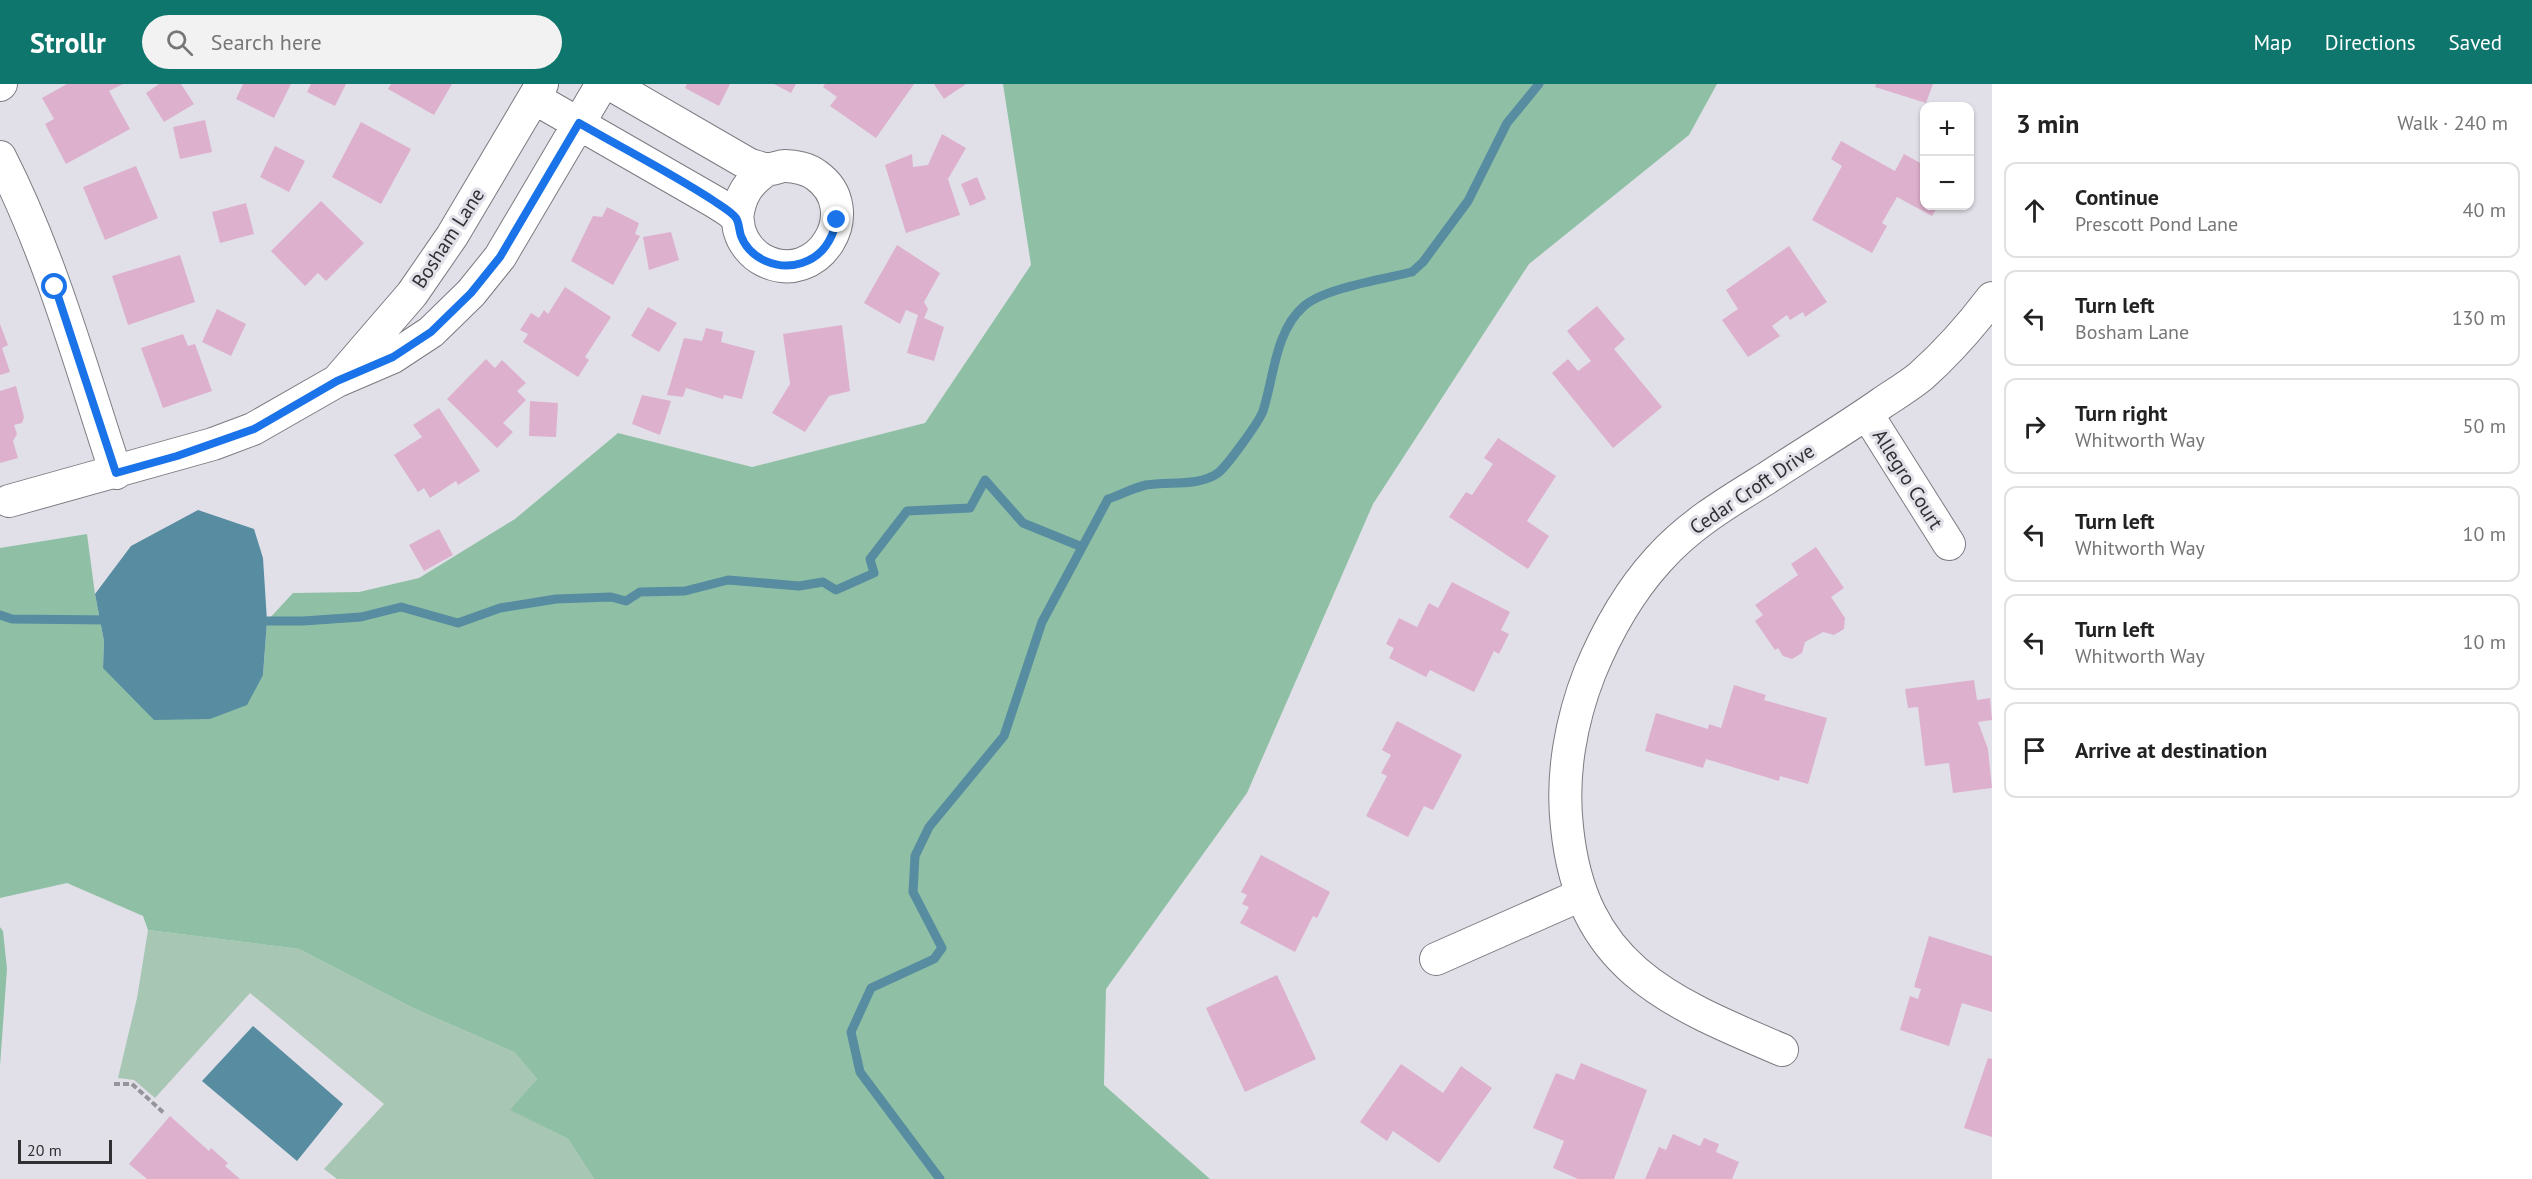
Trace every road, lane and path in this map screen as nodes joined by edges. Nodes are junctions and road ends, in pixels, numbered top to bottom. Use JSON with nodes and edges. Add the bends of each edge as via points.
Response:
{"nodes":[{"id":1,"x":602,"y":84,"type":"edge"},
{"id":2,"x":610,"y":84,"type":"edge"},
{"id":3,"x":538,"y":91,"type":"edge"},
{"id":4,"x":579,"y":123,"type":"junction"},
{"id":5,"x":0,"y":157,"type":"edge"},
{"id":6,"x":768,"y":169,"type":"junction"},
{"id":7,"x":736,"y":218,"type":"junction"},
{"id":8,"x":1992,"y":298,"type":"edge"},
{"id":9,"x":337,"y":381,"type":"junction"},
{"id":10,"x":1867,"y":414,"type":"junction"},
{"id":11,"x":116,"y":473,"type":"junction"},
{"id":12,"x":9,"y":501,"type":"dead end"},
{"id":13,"x":1949,"y":544,"type":"dead end"},
{"id":14,"x":1581,"y":895,"type":"junction"},
{"id":15,"x":1436,"y":959,"type":"dead end"},
{"id":16,"x":1782,"y":1050,"type":"dead end"},
{"id":17,"x":114,"y":1084,"type":"dead end"},
{"id":18,"x":164,"y":1113,"type":"dead end"}],
"edges":[{"from":1,"to":4,"type":"street","name":"Bosham Lane"},
{"from":2,"to":6,"type":"street","via":[[744,161]]},
{"from":3,"to":4,"type":"street"},
{"from":3,"to":9,"type":"street","name":"Bosham Lane","via":[[417,287]]},
{"from":4,"to":7,"type":"street"},
{"from":4,"to":9,"type":"street","name":"Bosham Lane","via":[[500,257],[471,293],[431,332],[393,357]]},
{"from":5,"to":11,"type":"street","via":[[53,280]]},
{"from":6,"to":7,"type":"street","via":[[745,189]]},
{"from":6,"to":7,"type":"street","via":[[801,168],[828,187],[837,220],[824,250],[795,266],[762,260],[749,249]]},
{"from":8,"to":10,"type":"street","name":"Cedar Croft Drive","via":[[1965,334],[1919,378]]},
{"from":9,"to":11,"type":"street","name":"Bosham Lane","via":[[254,429]]},
{"from":10,"to":13,"type":"street","name":"Allegro Court"},
{"from":10,"to":14,"type":"street","name":"Cedar Croft Drive","via":[[1700,521],[1658,559],[1623,605],[1584,686],[1565,777],[1570,859]]},
{"from":11,"to":12,"type":"street","name":"Bosham Lane"},
{"from":14,"to":15,"type":"street"},
{"from":14,"to":16,"type":"street","name":"Cedar Croft Drive","via":[[1602,937],[1630,969],[1721,1025]]},
{"from":17,"to":18,"type":"path","via":[[132,1084]]}]}
